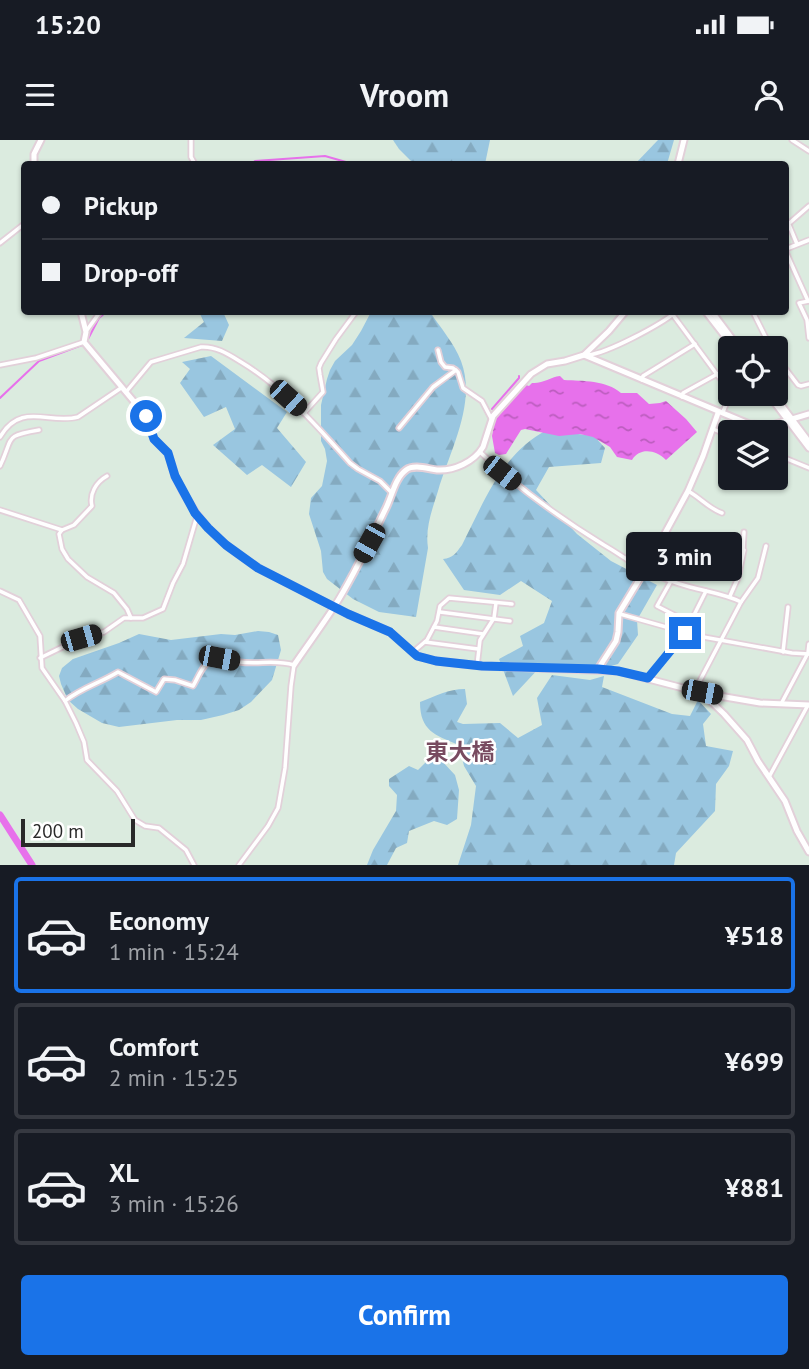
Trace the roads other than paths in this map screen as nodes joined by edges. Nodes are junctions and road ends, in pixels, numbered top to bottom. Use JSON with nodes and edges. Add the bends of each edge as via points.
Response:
{"nodes":[{"id":1,"x":41,"y":140,"type":"edge"},
{"id":2,"x":191,"y":140,"type":"edge"},
{"id":3,"x":684,"y":140,"type":"edge"},
{"id":4,"x":796,"y":141,"type":"edge"},
{"id":5,"x":809,"y":151,"type":"edge"},
{"id":6,"x":34,"y":161,"type":"edge"},
{"id":7,"x":193,"y":161,"type":"edge"},
{"id":8,"x":680,"y":161,"type":"edge"},
{"id":9,"x":809,"y":206,"type":"edge"},
{"id":10,"x":789,"y":224,"type":"edge"},
{"id":11,"x":21,"y":226,"type":"edge"},
{"id":12,"x":789,"y":230,"type":"edge"},
{"id":13,"x":809,"y":240,"type":"edge"},
{"id":14,"x":0,"y":243,"type":"edge"},
{"id":15,"x":797,"y":244,"type":"junction"},
{"id":16,"x":789,"y":249,"type":"edge"},
{"id":17,"x":789,"y":258,"type":"edge"},
{"id":18,"x":808,"y":301,"type":"edge"},
{"id":19,"x":82,"y":315,"type":"edge"},
{"id":20,"x":98,"y":315,"type":"edge"},
{"id":21,"x":354,"y":315,"type":"edge"},
{"id":22,"x":622,"y":315,"type":"edge"},
{"id":23,"x":671,"y":315,"type":"edge"},
{"id":24,"x":675,"y":315,"type":"edge"},
{"id":25,"x":708,"y":315,"type":"edge"},
{"id":26,"x":714,"y":315,"type":"edge"},
{"id":27,"x":754,"y":315,"type":"edge"},
{"id":28,"x":86,"y":332,"type":"junction"},
{"id":29,"x":725,"y":336,"type":"edge"},
{"id":30,"x":730,"y":336,"type":"edge"},
{"id":31,"x":764,"y":336,"type":"edge"},
{"id":32,"x":809,"y":338,"type":"edge"},
{"id":33,"x":84,"y":342,"type":"junction"},
{"id":34,"x":695,"y":344,"type":"junction"},
{"id":35,"x":438,"y":350,"type":"dead end"},
{"id":36,"x":584,"y":355,"type":"junction"},
{"id":37,"x":0,"y":365,"type":"edge"},
{"id":38,"x":456,"y":370,"type":"junction"},
{"id":39,"x":788,"y":372,"type":"edge"},
{"id":40,"x":716,"y":374,"type":"junction"},
{"id":41,"x":718,"y":377,"type":"edge"},
{"id":42,"x":642,"y":380,"type":"junction"},
{"id":43,"x":809,"y":384,"type":"edge"},
{"id":44,"x":123,"y":390,"type":"junction"},
{"id":45,"x":682,"y":397,"type":"junction"},
{"id":46,"x":724,"y":406,"type":"edge"},
{"id":47,"x":779,"y":406,"type":"edge"},
{"id":48,"x":304,"y":413,"type":"junction"},
{"id":49,"x":720,"y":413,"type":"junction"},
{"id":50,"x":809,"y":414,"type":"edge"},
{"id":51,"x":492,"y":420,"type":"junction"},
{"id":52,"x":790,"y":420,"type":"junction"},
{"id":53,"x":399,"y":428,"type":"dead end"},
{"id":54,"x":713,"y":429,"type":"junction"},
{"id":55,"x":39,"y":430,"type":"dead end"},
{"id":56,"x":718,"y":431,"type":"edge"},
{"id":57,"x":0,"y":437,"type":"edge"},
{"id":58,"x":809,"y":442,"type":"edge"},
{"id":59,"x":809,"y":449,"type":"edge"},
{"id":60,"x":480,"y":452,"type":"junction"},
{"id":61,"x":788,"y":459,"type":"edge"},
{"id":62,"x":0,"y":466,"type":"edge"},
{"id":63,"x":809,"y":468,"type":"edge"},
{"id":64,"x":107,"y":476,"type":"dead end"},
{"id":65,"x":688,"y":491,"type":"junction"},
{"id":66,"x":392,"y":494,"type":"junction"},
{"id":67,"x":0,"y":510,"type":"edge"},
{"id":68,"x":722,"y":513,"type":"dead end"},
{"id":69,"x":197,"y":516,"type":"junction"},
{"id":70,"x":62,"y":530,"type":"junction"},
{"id":71,"x":744,"y":532,"type":"dead end"},
{"id":72,"x":766,"y":546,"type":"dead end"},
{"id":73,"x":645,"y":570,"type":"junction"},
{"id":74,"x":671,"y":581,"type":"junction"},
{"id":75,"x":0,"y":591,"type":"edge"},
{"id":76,"x":706,"y":591,"type":"junction"},
{"id":77,"x":730,"y":596,"type":"junction"},
{"id":78,"x":741,"y":602,"type":"junction"},
{"id":79,"x":496,"y":603,"type":"junction"},
{"id":80,"x":512,"y":604,"type":"dead end"},
{"id":81,"x":335,"y":606,"type":"junction"},
{"id":82,"x":788,"y":607,"type":"dead end"},
{"id":83,"x":440,"y":612,"type":"junction"},
{"id":84,"x":619,"y":613,"type":"junction"},
{"id":85,"x":131,"y":618,"type":"junction"},
{"id":86,"x":493,"y":619,"type":"junction"},
{"id":87,"x":510,"y":621,"type":"dead end"},
{"id":88,"x":690,"y":623,"type":"junction"},
{"id":89,"x":434,"y":627,"type":"junction"},
{"id":90,"x":685,"y":633,"type":"junction"},
{"id":91,"x":483,"y":634,"type":"junction"},
{"id":92,"x":722,"y":641,"type":"junction"},
{"id":93,"x":425,"y":642,"type":"junction"},
{"id":94,"x":809,"y":644,"type":"edge"},
{"id":95,"x":479,"y":650,"type":"junction"},
{"id":96,"x":413,"y":652,"type":"junction"},
{"id":97,"x":783,"y":652,"type":"junction"},
{"id":98,"x":809,"y":654,"type":"edge"},
{"id":99,"x":40,"y":658,"type":"junction"},
{"id":100,"x":294,"y":665,"type":"junction"},
{"id":101,"x":477,"y":666,"type":"junction"},
{"id":102,"x":598,"y":669,"type":"junction"},
{"id":103,"x":648,"y":678,"type":"junction"},
{"id":104,"x":695,"y":690,"type":"junction"},
{"id":105,"x":702,"y":692,"type":"junction"},
{"id":106,"x":65,"y":701,"type":"junction"},
{"id":107,"x":780,"y":704,"type":"junction"},
{"id":108,"x":809,"y":705,"type":"edge"},
{"id":109,"x":769,"y":777,"type":"junction"},
{"id":110,"x":809,"y":851,"type":"edge"},
{"id":111,"x":194,"y":865,"type":"edge"},
{"id":112,"x":239,"y":865,"type":"edge"}],
"edges":[{"from":1,"to":6,"type":"street"},
{"from":2,"to":7,"type":"street"},
{"from":3,"to":8,"type":"street"},
{"from":4,"to":5,"type":"street"},
{"from":9,"to":10,"type":"street"},
{"from":11,"to":14,"type":"street"},
{"from":12,"to":15,"type":"street"},
{"from":13,"to":15,"type":"street"},
{"from":15,"to":16,"type":"street"},
{"from":17,"to":18,"type":"street"},
{"from":18,"to":32,"type":"street","via":[[799,303]]},
{"from":19,"to":28,"type":"street"},
{"from":20,"to":28,"type":"street"},
{"from":21,"to":48,"type":"street","via":[[321,363],[323,391]]},
{"from":22,"to":36,"type":"street"},
{"from":23,"to":36,"type":"street","via":[[598,354]]},
{"from":24,"to":34,"type":"street"},
{"from":25,"to":29,"type":"street"},
{"from":26,"to":30,"type":"street"},
{"from":27,"to":31,"type":"street"},
{"from":28,"to":33,"type":"street"},
{"from":33,"to":37,"type":"street"},
{"from":33,"to":44,"type":"street"},
{"from":34,"to":40,"type":"street"},
{"from":34,"to":42,"type":"street"},
{"from":35,"to":38,"type":"street","via":[[445,367]]},
{"from":36,"to":42,"type":"street"},
{"from":36,"to":51,"type":"street","via":[[537,370]]},
{"from":38,"to":51,"type":"street","via":[[463,388],[482,401]]},
{"from":38,"to":53,"type":"street","via":[[428,393]]},
{"from":39,"to":43,"type":"street","via":[[798,385]]},
{"from":40,"to":41,"type":"street"},
{"from":40,"to":45,"type":"street"},
{"from":42,"to":45,"type":"street"},
{"from":44,"to":48,"type":"street","via":[[151,362],[209,346],[264,378]]},
{"from":44,"to":57,"type":"street","via":[[78,417],[24,418],[10,423]]},
{"from":44,"to":69,"type":"street","via":[[146,416],[154,439],[168,453]]},
{"from":45,"to":49,"type":"street"},
{"from":46,"to":49,"type":"street"},
{"from":47,"to":52,"type":"street"},
{"from":48,"to":66,"type":"street","via":[[350,463]]},
{"from":49,"to":52,"type":"street","via":[[757,425]]},
{"from":49,"to":54,"type":"street"},
{"from":50,"to":52,"type":"street"},
{"from":51,"to":60,"type":"street"},
{"from":52,"to":58,"type":"street"},
{"from":52,"to":59,"type":"street"},
{"from":54,"to":56,"type":"street"},
{"from":54,"to":65,"type":"street"},
{"from":55,"to":62,"type":"street","via":[[17,433]]},
{"from":60,"to":66,"type":"street","via":[[459,466],[407,469]]},
{"from":60,"to":73,"type":"street","via":[[541,503]]},
{"from":61,"to":63,"type":"street"},
{"from":64,"to":70,"type":"street","via":[[98,482],[90,499],[92,506],[74,525]]},
{"from":65,"to":68,"type":"street"},
{"from":65,"to":73,"type":"street"},
{"from":66,"to":81,"type":"street"},
{"from":67,"to":70,"type":"street"},
{"from":69,"to":81,"type":"street","via":[[258,568]]},
{"from":69,"to":85,"type":"street","via":[[163,609]]},
{"from":70,"to":85,"type":"street","via":[[59,540],[68,559],[93,582],[114,593]]},
{"from":71,"to":77,"type":"street","via":[[744,551]]},
{"from":72,"to":78,"type":"street","via":[[758,578]]},
{"from":73,"to":74,"type":"street"},
{"from":73,"to":84,"type":"street"},
{"from":74,"to":76,"type":"street"},
{"from":74,"to":88,"type":"street","via":[[657,606]]},
{"from":75,"to":99,"type":"street","via":[[19,600],[40,636]]},
{"from":76,"to":77,"type":"street"},
{"from":76,"to":88,"type":"street"},
{"from":77,"to":78,"type":"street"},
{"from":78,"to":92,"type":"street"},
{"from":79,"to":80,"type":"street"},
{"from":79,"to":83,"type":"street","via":[[449,598]]},
{"from":79,"to":86,"type":"street"},
{"from":81,"to":96,"type":"street","via":[[390,632]]},
{"from":81,"to":100,"type":"street"},
{"from":82,"to":97,"type":"street"},
{"from":83,"to":86,"type":"street"},
{"from":83,"to":89,"type":"street"},
{"from":84,"to":90,"type":"street"},
{"from":84,"to":102,"type":"street","via":[[616,641]]},
{"from":85,"to":99,"type":"street"},
{"from":86,"to":87,"type":"street"},
{"from":86,"to":91,"type":"street"},
{"from":88,"to":90,"type":"street"},
{"from":89,"to":91,"type":"street"},
{"from":89,"to":93,"type":"street"},
{"from":90,"to":92,"type":"street"},
{"from":90,"to":103,"type":"street"},
{"from":91,"to":95,"type":"street"},
{"from":92,"to":97,"type":"street"},
{"from":92,"to":104,"type":"street"},
{"from":93,"to":95,"type":"street"},
{"from":93,"to":96,"type":"street"},
{"from":94,"to":98,"type":"street"},
{"from":95,"to":101,"type":"street"},
{"from":96,"to":101,"type":"street","via":[[436,661]]},
{"from":97,"to":98,"type":"street"},
{"from":98,"to":107,"type":"street"},
{"from":99,"to":106,"type":"street","via":[[45,674]]},
{"from":100,"to":106,"type":"street","via":[[212,659],[193,686],[164,679],[156,692],[118,672]]},
{"from":100,"to":112,"type":"street","via":[[278,808]]},
{"from":101,"to":102,"type":"street"},
{"from":102,"to":103,"type":"street"},
{"from":103,"to":104,"type":"street"},
{"from":104,"to":105,"type":"street"},
{"from":105,"to":107,"type":"street"},
{"from":105,"to":109,"type":"street","via":[[747,740]]},
{"from":106,"to":111,"type":"street","via":[[87,760],[117,791],[135,820],[159,828],[186,850]]},
{"from":107,"to":108,"type":"street"},
{"from":108,"to":109,"type":"street"},
{"from":109,"to":110,"type":"street"}]}
